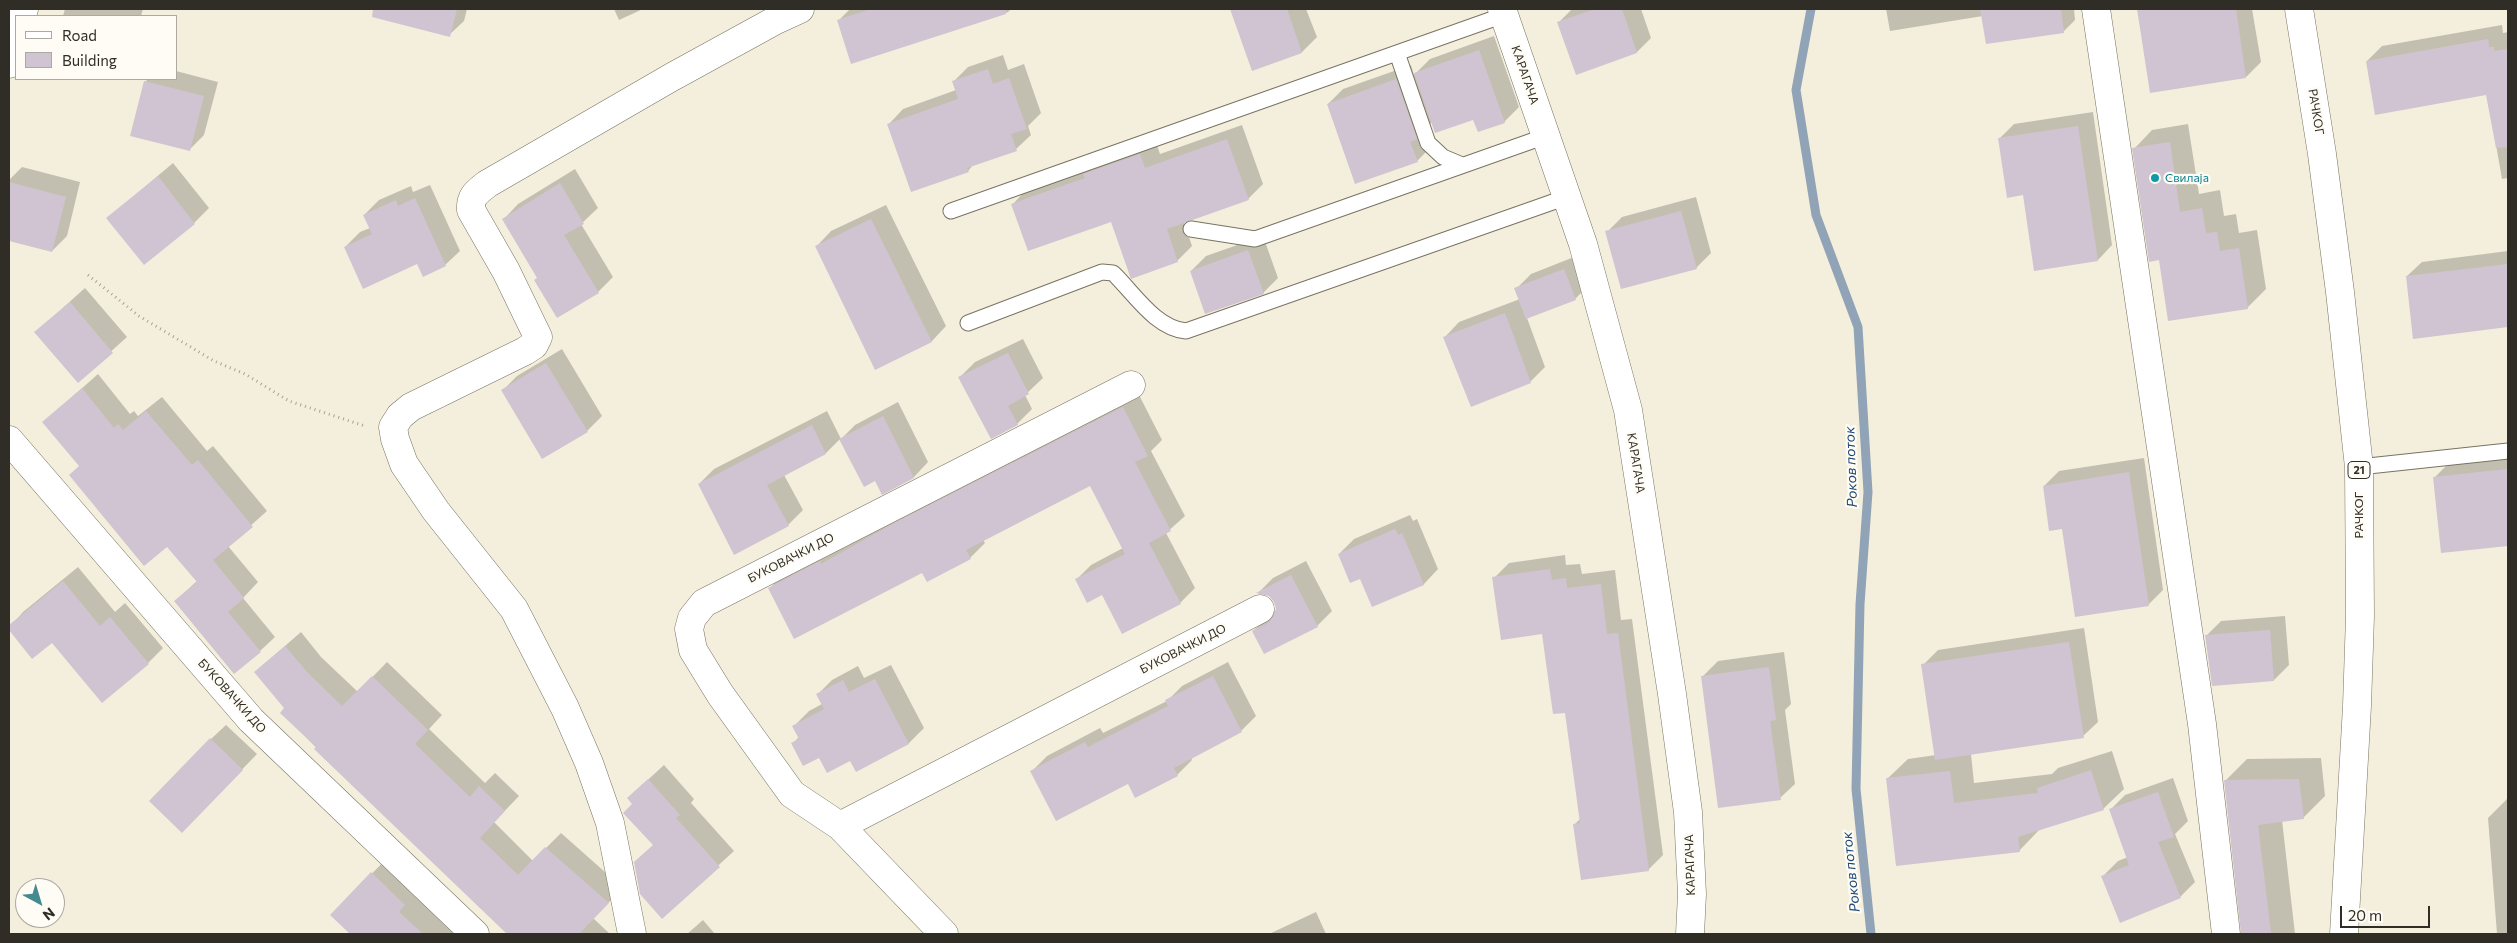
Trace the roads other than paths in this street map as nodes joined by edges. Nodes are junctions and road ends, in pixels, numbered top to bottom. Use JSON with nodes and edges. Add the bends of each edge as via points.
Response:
{"nodes":[{"id":1,"x":800,"y":9,"type":"edge"},
{"id":2,"x":2096,"y":9,"type":"edge"},
{"id":3,"x":2299,"y":9,"type":"edge"},
{"id":4,"x":1504,"y":12,"type":"edge"},
{"id":5,"x":15,"y":40,"type":"edge"},
{"id":6,"x":1397,"y":53,"type":"junction"},
{"id":7,"x":9,"y":64,"type":"edge"},
{"id":8,"x":1546,"y":136,"type":"junction"},
{"id":9,"x":1462,"y":165,"type":"junction"},
{"id":10,"x":1567,"y":197,"type":"junction"},
{"id":11,"x":951,"y":210,"type":"dead end"},
{"id":12,"x":1191,"y":228,"type":"dead end"},
{"id":13,"x":968,"y":323,"type":"dead end"},
{"id":14,"x":1131,"y":385,"type":"dead end"},
{"id":15,"x":9,"y":440,"type":"edge"},
{"id":16,"x":2508,"y":451,"type":"edge"},
{"id":17,"x":2359,"y":468,"type":"junction"},
{"id":18,"x":1260,"y":609,"type":"dead end"},
{"id":19,"x":840,"y":826,"type":"junction"},
{"id":20,"x":475,"y":934,"type":"edge"},
{"id":21,"x":632,"y":934,"type":"edge"},
{"id":22,"x":944,"y":934,"type":"edge"},
{"id":23,"x":1690,"y":934,"type":"edge"},
{"id":24,"x":2226,"y":934,"type":"edge"},
{"id":25,"x":2344,"y":934,"type":"edge"}],
"edges":[{"from":1,"to":21,"type":"street","via":[[664,81],[476,192],[470,201],[471,210],[538,337],[534,345],[525,351],[411,407],[393,427],[404,464],[436,511],[514,609],[565,708],[610,823]]},
{"from":2,"to":24,"type":"street","via":[[2202,724]]},
{"from":3,"to":17,"type":"street","name":"РАЧКОГ","number":"21","via":[[2326,184]]},
{"from":4,"to":6,"type":"lane"},
{"from":4,"to":8,"type":"street","name":"КАРАГАЧА"},
{"from":5,"to":7,"type":"street"},
{"from":6,"to":9,"type":"lane","via":[[1428,143],[1443,156]]},
{"from":6,"to":11,"type":"lane"},
{"from":8,"to":9,"type":"lane"},
{"from":8,"to":10,"type":"street","name":"КАРАГАЧА"},
{"from":9,"to":12,"type":"lane","via":[[1255,239]]},
{"from":10,"to":13,"type":"lane","via":[[1186,331],[1171,327],[1152,314],[1113,273],[1102,272]]},
{"from":10,"to":23,"type":"street","name":"КАРАГАЧА","via":[[1583,244],[1629,420],[1688,812],[1692,894]]},
{"from":14,"to":19,"type":"street","name":"БУКОВАЧКИ ДО","via":[[704,603],[692,618],[689,629],[693,650],[720,694],[792,794]]},
{"from":15,"to":20,"type":"street","name":"БУКОВАЧКИ ДО","via":[[252,720]]},
{"from":16,"to":17,"type":"lane"},
{"from":17,"to":25,"type":"street","name":"РАЧКОГ","number":"21","via":[[2358,706]]},
{"from":18,"to":19,"type":"street","name":"БУКОВАЧКИ ДО"},
{"from":19,"to":22,"type":"street","name":"БУКОВАЧКИ ДО"}]}
